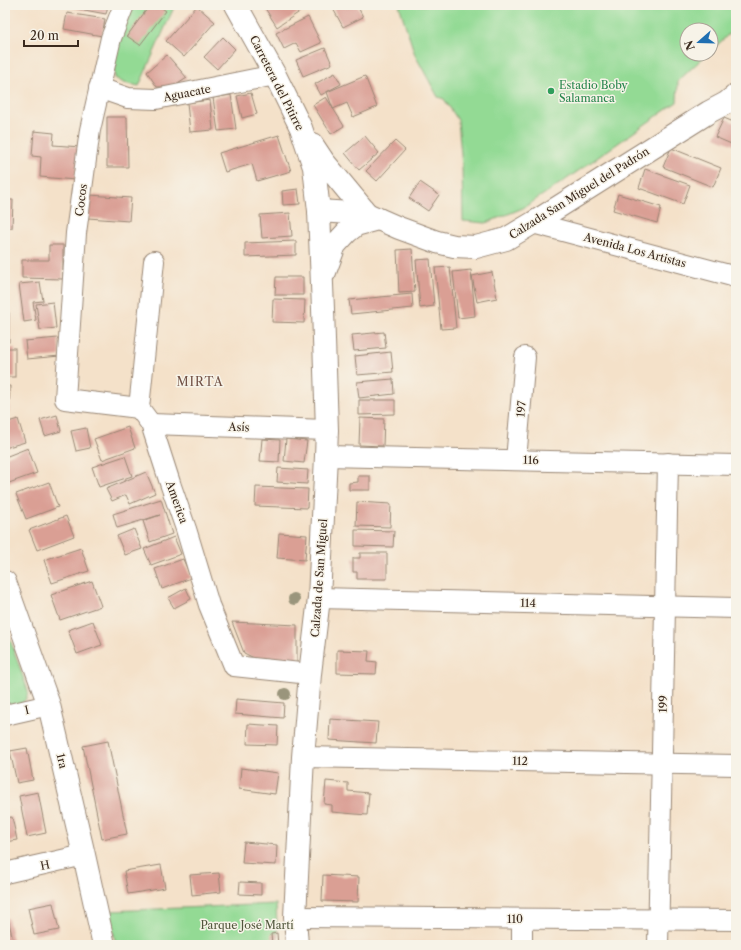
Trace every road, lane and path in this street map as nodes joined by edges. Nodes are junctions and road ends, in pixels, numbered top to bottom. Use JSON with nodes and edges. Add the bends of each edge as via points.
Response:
{"nodes":[{"id":1,"x":124,"y":5,"type":"edge"},
{"id":2,"x":236,"y":5,"type":"edge"},
{"id":3,"x":275,"y":75,"type":"junction"},
{"id":4,"x":99,"y":88,"type":"junction"},
{"id":5,"x":733,"y":101,"type":"edge"},
{"id":6,"x":301,"y":128,"type":"junction"},
{"id":7,"x":319,"y":211,"type":"junction"},
{"id":8,"x":373,"y":216,"type":"junction"},
{"id":9,"x":533,"y":223,"type":"junction"},
{"id":10,"x":154,"y":261,"type":"dead end"},
{"id":11,"x":736,"y":278,"type":"edge"},
{"id":12,"x":322,"y":280,"type":"junction"},
{"id":13,"x":525,"y":357,"type":"dead end"},
{"id":14,"x":139,"y":408,"type":"junction"},
{"id":15,"x":151,"y":424,"type":"junction"},
{"id":16,"x":327,"y":430,"type":"junction"},
{"id":17,"x":326,"y":456,"type":"junction"},
{"id":18,"x":516,"y":460,"type":"junction"},
{"id":19,"x":668,"y":463,"type":"junction"},
{"id":20,"x":736,"y":465,"type":"edge"},
{"id":21,"x":5,"y":582,"type":"edge"},
{"id":22,"x":319,"y":598,"type":"junction"},
{"id":23,"x":664,"y":606,"type":"junction"},
{"id":24,"x":736,"y":608,"type":"edge"},
{"id":25,"x":310,"y":674,"type":"junction"},
{"id":26,"x":49,"y":705,"type":"junction"},
{"id":27,"x":5,"y":715,"type":"edge"},
{"id":28,"x":303,"y":757,"type":"junction"},
{"id":29,"x":661,"y":764,"type":"junction"},
{"id":30,"x":736,"y":765,"type":"edge"},
{"id":31,"x":84,"y":855,"type":"junction"},
{"id":32,"x":5,"y":873,"type":"edge"},
{"id":33,"x":295,"y":917,"type":"junction"},
{"id":34,"x":522,"y":919,"type":"junction"},
{"id":35,"x":658,"y":920,"type":"junction"},
{"id":36,"x":736,"y":920,"type":"edge"},
{"id":37,"x":104,"y":945,"type":"edge"},
{"id":38,"x":296,"y":945,"type":"edge"},
{"id":39,"x":522,"y":945,"type":"edge"},
{"id":40,"x":658,"y":945,"type":"edge"}],
"edges":[{"from":1,"to":4,"type":"street","name":"Cocos","via":[[111,38]]},
{"from":2,"to":3,"type":"main road","name":"Carretera del Pitirre"},
{"from":3,"to":4,"type":"street","name":"Aguacate","via":[[156,99],[128,98]]},
{"from":3,"to":6,"type":"main road","name":"Carretera del Pitirre"},
{"from":4,"to":14,"type":"street","name":"Cocos","via":[[90,130],[76,233],[65,399]]},
{"from":5,"to":9,"type":"main road","name":"Calzada San Miguel del Padrón","via":[[709,112]]},
{"from":6,"to":7,"type":"main road","name":"Carretera del Pitirre","via":[[314,167]]},
{"from":6,"to":8,"type":"main road","via":[[324,162]]},
{"from":7,"to":8,"type":"main road","name":"Calzada San Miguel del Padrón"},
{"from":7,"to":12,"type":"main road","name":"Calzada de San Miguel"},
{"from":8,"to":9,"type":"main road","name":"Calzada San Miguel del Padrón","via":[[437,242],[476,247],[506,239]]},
{"from":8,"to":12,"type":"main road","via":[[356,225],[335,245]]},
{"from":9,"to":11,"type":"street","name":"Avenida Los Artistas"},
{"from":10,"to":14,"type":"street"},
{"from":12,"to":16,"type":"main road","name":"Calzada de San Miguel"},
{"from":13,"to":18,"type":"street","name":"197"},
{"from":14,"to":15,"type":"street","name":"America"},
{"from":15,"to":16,"type":"street","name":"Asís"},
{"from":15,"to":25,"type":"street","name":"America","via":[[209,605],[234,666]]},
{"from":16,"to":17,"type":"main road","name":"Calzada de San Miguel"},
{"from":17,"to":18,"type":"street","name":"116"},
{"from":17,"to":22,"type":"main road","name":"Calzada de San Miguel"},
{"from":18,"to":19,"type":"street","name":"116"},
{"from":19,"to":20,"type":"street","name":"116"},
{"from":19,"to":23,"type":"street","name":"199"},
{"from":21,"to":26,"type":"main road","name":"1ra"},
{"from":22,"to":23,"type":"street","name":"114"},
{"from":22,"to":25,"type":"main road","name":"Calzada de San Miguel"},
{"from":23,"to":24,"type":"street","name":"114"},
{"from":23,"to":29,"type":"street","name":"199"},
{"from":25,"to":28,"type":"main road","name":"Calzada de San Miguel"},
{"from":26,"to":27,"type":"street","name":"I"},
{"from":26,"to":31,"type":"main road","name":"1ra"},
{"from":28,"to":29,"type":"street","name":"112"},
{"from":28,"to":33,"type":"main road","name":"Calzada de San Miguel"},
{"from":29,"to":30,"type":"street","name":"112"},
{"from":29,"to":35,"type":"street","name":"199"},
{"from":31,"to":32,"type":"street","name":"H"},
{"from":31,"to":37,"type":"main road","name":"1ra"},
{"from":33,"to":34,"type":"street","name":"110"},
{"from":33,"to":38,"type":"main road","name":"Calzada de San Miguel"},
{"from":34,"to":35,"type":"street","name":"110"},
{"from":34,"to":39,"type":"street"},
{"from":35,"to":36,"type":"street","name":"110"},
{"from":35,"to":40,"type":"street","name":"199"}]}
